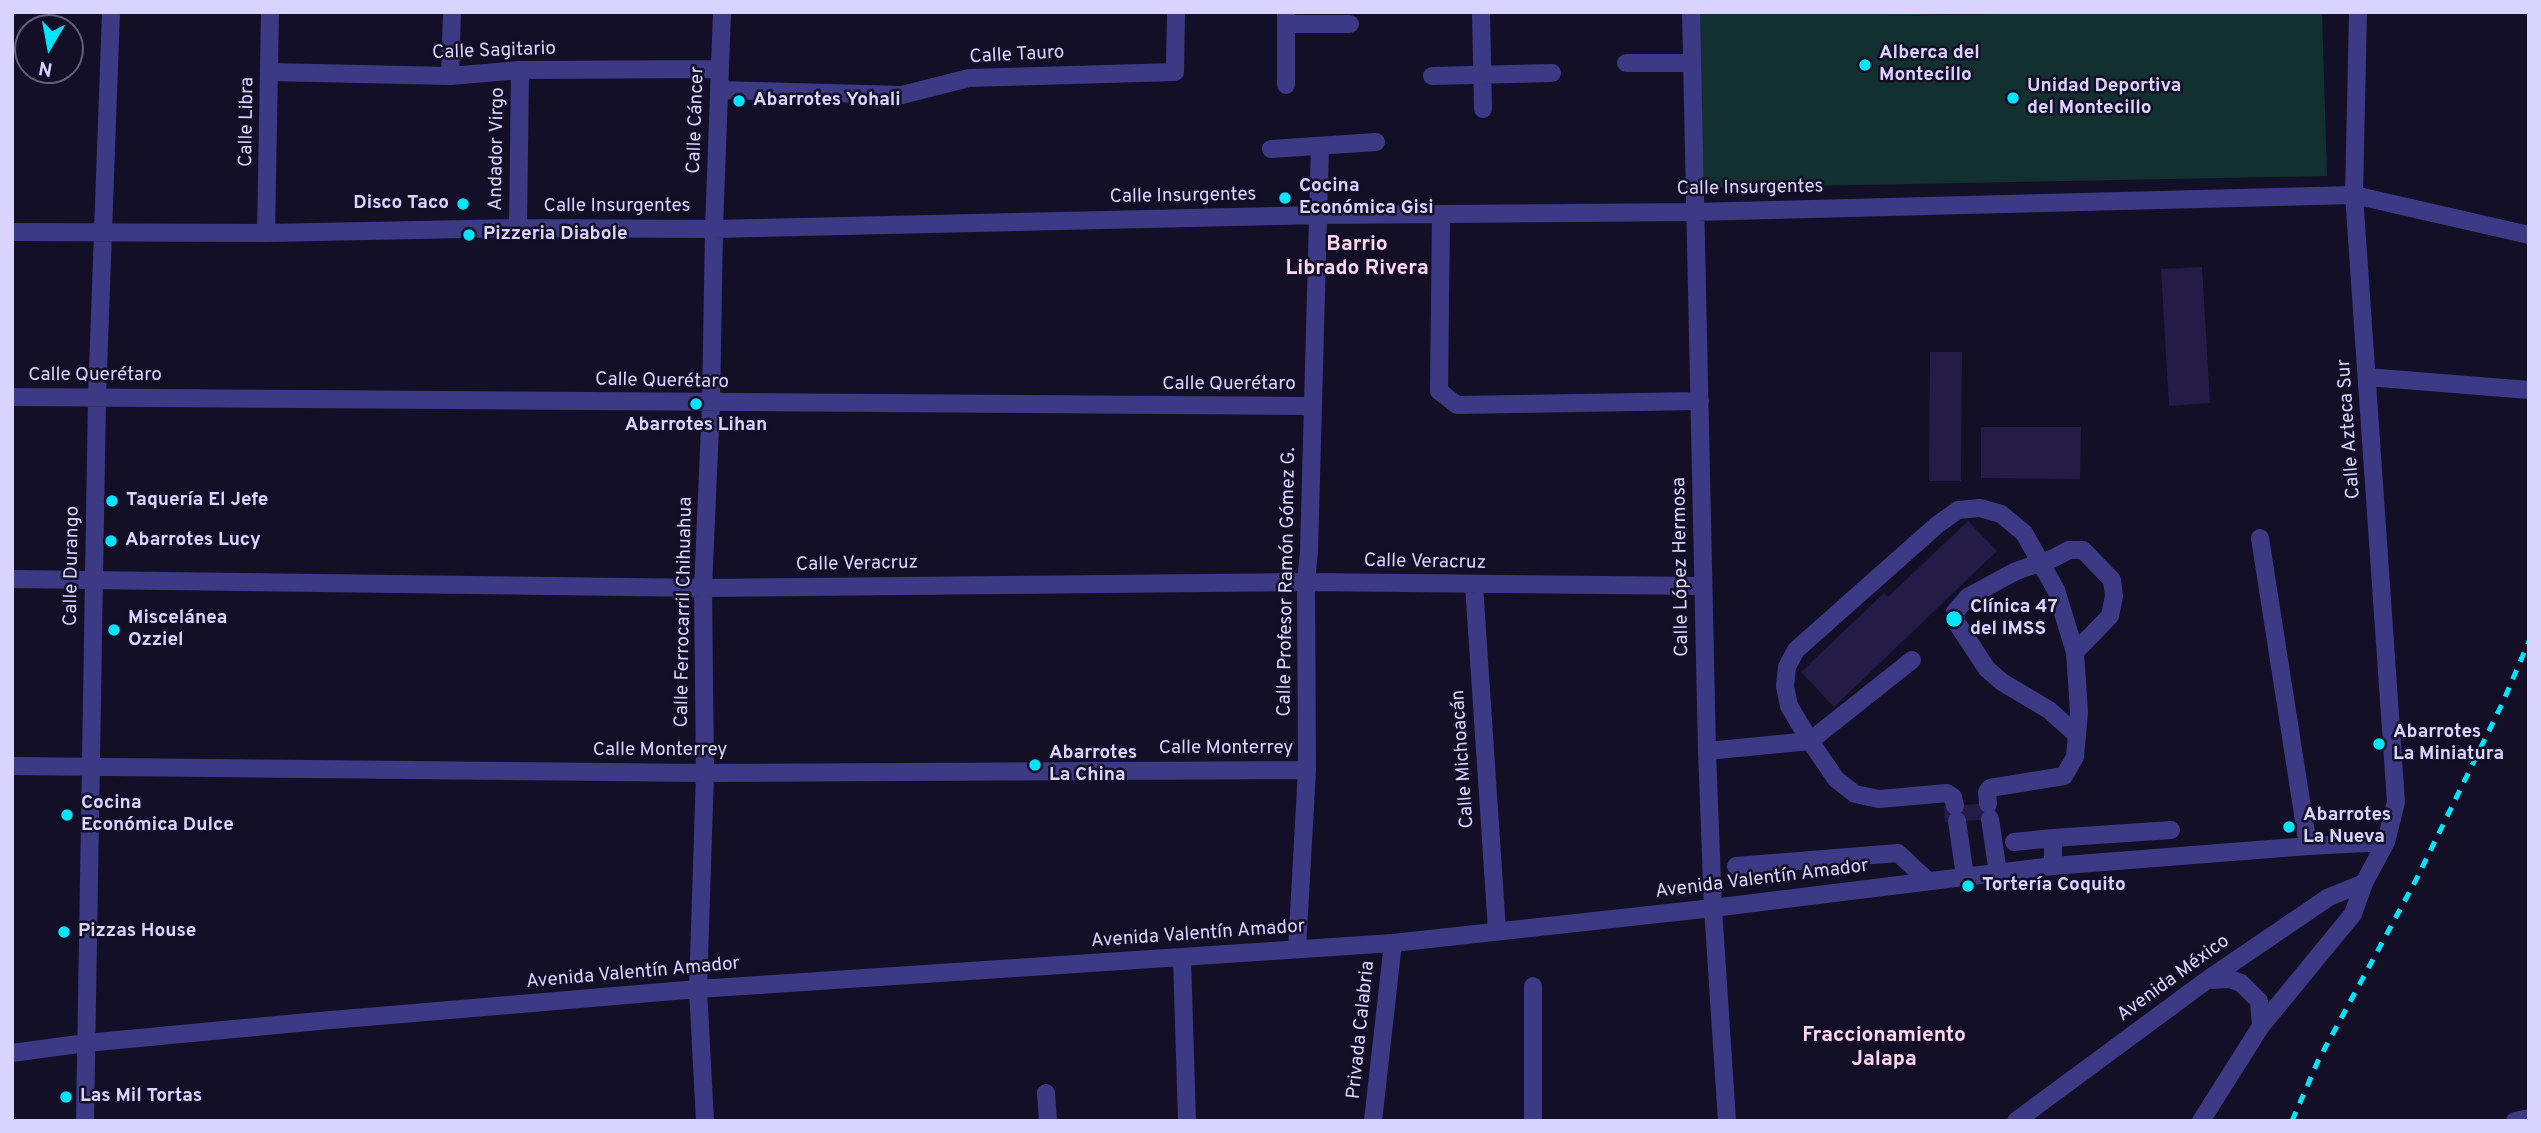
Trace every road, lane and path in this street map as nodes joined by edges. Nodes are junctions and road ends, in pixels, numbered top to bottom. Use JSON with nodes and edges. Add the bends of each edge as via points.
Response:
{"nodes":[{"id":1,"x":111,"y":12,"type":"edge"},
{"id":2,"x":270,"y":12,"type":"edge"},
{"id":3,"x":452,"y":12,"type":"edge"},
{"id":4,"x":722,"y":12,"type":"edge"},
{"id":5,"x":1176,"y":12,"type":"edge"},
{"id":6,"x":1481,"y":12,"type":"edge"},
{"id":7,"x":1690,"y":12,"type":"edge"},
{"id":8,"x":2358,"y":12,"type":"edge"},
{"id":9,"x":1287,"y":18,"type":"edge"},
{"id":10,"x":1350,"y":24,"type":"dead end"},
{"id":11,"x":1690,"y":63,"type":"junction"},
{"id":12,"x":1626,"y":64,"type":"dead end"},
{"id":13,"x":720,"y":69,"type":"junction"},
{"id":14,"x":520,"y":71,"type":"junction"},
{"id":15,"x":270,"y":72,"type":"junction"},
{"id":16,"x":1552,"y":73,"type":"dead end"},
{"id":17,"x":1482,"y":74,"type":"junction"},
{"id":18,"x":450,"y":76,"type":"junction"},
{"id":19,"x":1432,"y":76,"type":"dead end"},
{"id":20,"x":1286,"y":85,"type":"dead end"},
{"id":21,"x":720,"y":90,"type":"junction"},
{"id":22,"x":1483,"y":109,"type":"dead end"},
{"id":23,"x":1376,"y":142,"type":"dead end"},
{"id":24,"x":1320,"y":146,"type":"junction"},
{"id":25,"x":1271,"y":149,"type":"dead end"},
{"id":26,"x":2354,"y":195,"type":"junction"},
{"id":27,"x":1695,"y":212,"type":"junction"},
{"id":28,"x":1441,"y":214,"type":"junction"},
{"id":29,"x":1320,"y":215,"type":"junction"},
{"id":30,"x":519,"y":228,"type":"junction"},
{"id":31,"x":714,"y":229,"type":"junction"},
{"id":32,"x":12,"y":232,"type":"edge"},
{"id":33,"x":103,"y":232,"type":"junction"},
{"id":34,"x":266,"y":233,"type":"junction"},
{"id":35,"x":2529,"y":235,"type":"edge"},
{"id":36,"x":2367,"y":377,"type":"junction"},
{"id":37,"x":2529,"y":390,"type":"edge"},
{"id":38,"x":12,"y":397,"type":"edge"},
{"id":39,"x":97,"y":397,"type":"junction"},
{"id":40,"x":1700,"y":401,"type":"junction"},
{"id":41,"x":711,"y":404,"type":"junction"},
{"id":42,"x":1312,"y":406,"type":"junction"},
{"id":43,"x":2260,"y":538,"type":"dead end"},
{"id":44,"x":2040,"y":563,"type":"junction"},
{"id":45,"x":12,"y":579,"type":"edge"},
{"id":46,"x":93,"y":580,"type":"junction"},
{"id":47,"x":1306,"y":582,"type":"junction"},
{"id":48,"x":1474,"y":585,"type":"junction"},
{"id":49,"x":1702,"y":586,"type":"junction"},
{"id":50,"x":703,"y":588,"type":"junction"},
{"id":51,"x":2075,"y":652,"type":"junction"},
{"id":52,"x":1912,"y":660,"type":"dead end"},
{"id":53,"x":2077,"y":735,"type":"junction"},
{"id":54,"x":1810,"y":741,"type":"junction"},
{"id":55,"x":1707,"y":751,"type":"junction"},
{"id":56,"x":12,"y":766,"type":"edge"},
{"id":57,"x":92,"y":768,"type":"junction"},
{"id":58,"x":1307,"y":770,"type":"junction"},
{"id":59,"x":705,"y":773,"type":"junction"},
{"id":60,"x":2171,"y":830,"type":"dead end"},
{"id":61,"x":2053,"y":838,"type":"junction"},
{"id":62,"x":2014,"y":842,"type":"dead end"},
{"id":63,"x":2386,"y":842,"type":"junction"},
{"id":64,"x":2308,"y":846,"type":"junction"},
{"id":65,"x":1736,"y":866,"type":"dead end"},
{"id":66,"x":2053,"y":866,"type":"junction"},
{"id":67,"x":1998,"y":873,"type":"junction"},
{"id":68,"x":1965,"y":876,"type":"junction"},
{"id":69,"x":1928,"y":881,"type":"junction"},
{"id":70,"x":2364,"y":883,"type":"junction"},
{"id":71,"x":1713,"y":908,"type":"junction"},
{"id":72,"x":1497,"y":930,"type":"junction"},
{"id":73,"x":1393,"y":943,"type":"junction"},
{"id":74,"x":1297,"y":949,"type":"junction"},
{"id":75,"x":1182,"y":958,"type":"junction"},
{"id":76,"x":2207,"y":980,"type":"junction"},
{"id":77,"x":1532,"y":986,"type":"dead end"},
{"id":78,"x":698,"y":989,"type":"junction"},
{"id":79,"x":2261,"y":1026,"type":"junction"},
{"id":80,"x":86,"y":1043,"type":"junction"},
{"id":81,"x":12,"y":1054,"type":"edge"},
{"id":82,"x":1046,"y":1093,"type":"dead end"},
{"id":83,"x":2529,"y":1118,"type":"edge"},
{"id":84,"x":85,"y":1121,"type":"edge"},
{"id":85,"x":705,"y":1121,"type":"edge"},
{"id":86,"x":1048,"y":1121,"type":"edge"},
{"id":87,"x":1187,"y":1121,"type":"edge"},
{"id":88,"x":1373,"y":1121,"type":"edge"},
{"id":89,"x":1533,"y":1121,"type":"edge"},
{"id":90,"x":1727,"y":1121,"type":"edge"},
{"id":91,"x":2016,"y":1121,"type":"edge"},
{"id":92,"x":2201,"y":1121,"type":"edge"},
{"id":93,"x":2515,"y":1121,"type":"edge"}],
"edges":[{"from":1,"to":33,"type":"street","name":"Calle Durango"},
{"from":2,"to":15,"type":"street","name":"Calle Libra"},
{"from":3,"to":18,"type":"street"},
{"from":4,"to":13,"type":"street","name":"Calle Cáncer"},
{"from":5,"to":21,"type":"street","name":"Calle Tauro","via":[[1175,72],[969,78],[902,95]]},
{"from":6,"to":17,"type":"street"},
{"from":7,"to":11,"type":"street","name":"Calle López Hermosa"},
{"from":8,"to":26,"type":"street","name":"Calle Azteca Sur"},
{"from":9,"to":10,"type":"street"},
{"from":9,"to":20,"type":"street"},
{"from":11,"to":12,"type":"street"},
{"from":11,"to":27,"type":"street","name":"Calle López Hermosa"},
{"from":13,"to":14,"type":"street","name":"Calle Sagitario"},
{"from":13,"to":21,"type":"street","name":"Calle Cáncer"},
{"from":14,"to":18,"type":"street","name":"Calle Sagitario"},
{"from":14,"to":30,"type":"street","name":"Andador Virgo"},
{"from":15,"to":18,"type":"street","name":"Calle Sagitario"},
{"from":15,"to":34,"type":"street","name":"Calle Libra"},
{"from":16,"to":17,"type":"street"},
{"from":17,"to":19,"type":"street"},
{"from":17,"to":22,"type":"street"},
{"from":21,"to":31,"type":"street","name":"Calle Cáncer"},
{"from":23,"to":24,"type":"street"},
{"from":24,"to":25,"type":"street"},
{"from":24,"to":29,"type":"street","name":"Calle Profesor Ramón Gómez G."},
{"from":26,"to":27,"type":"street","name":"Calle Insurgentes"},
{"from":26,"to":35,"type":"street","name":"Calle Insurgentes"},
{"from":26,"to":36,"type":"street","name":"Calle Azteca Sur"},
{"from":27,"to":28,"type":"street","name":"Calle Insurgentes"},
{"from":27,"to":40,"type":"street","name":"Calle López Hermosa"},
{"from":28,"to":29,"type":"street","name":"Calle Insurgentes"},
{"from":28,"to":40,"type":"street","via":[[1439,391],[1457,405]]},
{"from":29,"to":31,"type":"street","name":"Calle Insurgentes"},
{"from":29,"to":42,"type":"street","name":"Calle Profesor Ramón Gómez G."},
{"from":30,"to":31,"type":"street","name":"Calle Insurgentes"},
{"from":30,"to":34,"type":"street","name":"Calle Insurgentes"},
{"from":31,"to":41,"type":"street","name":"Calle Ferrocarril Chihuahua"},
{"from":32,"to":33,"type":"street","name":"Calle Insurgentes"},
{"from":33,"to":34,"type":"street","name":"Calle Insurgentes"},
{"from":33,"to":39,"type":"street","name":"Calle Durango"},
{"from":36,"to":37,"type":"street"},
{"from":36,"to":63,"type":"street","name":"Calle Azteca Sur","via":[[2396,802]]},
{"from":38,"to":39,"type":"street","name":"Calle Querétaro"},
{"from":39,"to":41,"type":"street","name":"Calle Querétaro"},
{"from":39,"to":46,"type":"street","name":"Calle Durango"},
{"from":40,"to":49,"type":"street","name":"Calle López Hermosa"},
{"from":41,"to":42,"type":"street","name":"Calle Querétaro"},
{"from":41,"to":50,"type":"street","name":"Calle Ferrocarril Chihuahua"},
{"from":42,"to":47,"type":"street","name":"Calle Profesor Ramón Gómez G."},
{"from":43,"to":64,"type":"street"},
{"from":44,"to":51,"type":"street","via":[[2056,590]]},
{"from":44,"to":51,"type":"street","via":[[2069,550],[2083,550],[2112,580],[2110,616]]},
{"from":44,"to":53,"type":"street","via":[[1968,597],[1955,612],[1956,622],[1987,670],[2049,710]]},
{"from":44,"to":54,"type":"street","via":[[2024,533],[2001,514],[1980,508],[1958,510],[1937,525],[1796,650],[1784,686],[1788,706]]},
{"from":45,"to":46,"type":"street","name":"Calle Veracruz"},
{"from":46,"to":50,"type":"street","name":"Calle Veracruz"},
{"from":46,"to":57,"type":"street","name":"Calle Durango"},
{"from":47,"to":48,"type":"street","name":"Calle Veracruz"},
{"from":47,"to":50,"type":"street","name":"Calle Veracruz"},
{"from":47,"to":58,"type":"street","name":"Calle Profesor Ramón Gómez G."},
{"from":48,"to":49,"type":"street","name":"Calle Veracruz"},
{"from":48,"to":72,"type":"street","name":"Calle Michoacán"},
{"from":49,"to":55,"type":"street","name":"Calle López Hermosa"},
{"from":50,"to":59,"type":"street","name":"Calle Ferrocarril Chihuahua"},
{"from":51,"to":53,"type":"street"},
{"from":52,"to":54,"type":"street"},
{"from":53,"to":67,"type":"street","via":[[2075,757],[2064,776],[1987,792]]},
{"from":54,"to":55,"type":"street"},
{"from":54,"to":68,"type":"street","via":[[1836,779],[1854,794],[1879,799],[1947,793],[1953,797]]},
{"from":55,"to":71,"type":"street","name":"Calle López Hermosa"},
{"from":56,"to":57,"type":"street","name":"Calle Monterrey"},
{"from":57,"to":59,"type":"street","name":"Calle Monterrey"},
{"from":57,"to":80,"type":"street","name":"Calle Durango"},
{"from":58,"to":59,"type":"street","name":"Calle Monterrey"},
{"from":58,"to":74,"type":"street","name":"Calle Profesor Ramón Gómez G."},
{"from":59,"to":78,"type":"street","name":"Calle Ferrocarril Chihuahua"},
{"from":60,"to":61,"type":"street"},
{"from":61,"to":62,"type":"street"},
{"from":61,"to":66,"type":"street"},
{"from":63,"to":64,"type":"street","name":"Avenida Valentín Amador"},
{"from":63,"to":70,"type":"street"},
{"from":64,"to":66,"type":"street","name":"Avenida Valentín Amador"},
{"from":65,"to":69,"type":"street","via":[[1898,853]]},
{"from":66,"to":67,"type":"street","name":"Avenida Valentín Amador"},
{"from":67,"to":68,"type":"street","name":"Avenida Valentín Amador"},
{"from":68,"to":69,"type":"street","name":"Avenida Valentín Amador"},
{"from":69,"to":71,"type":"street","name":"Avenida Valentín Amador"},
{"from":70,"to":76,"type":"street","name":"Avenida México","via":[[2329,897]]},
{"from":70,"to":79,"type":"street","via":[[2353,914]]},
{"from":71,"to":72,"type":"street","name":"Avenida Valentín Amador"},
{"from":71,"to":90,"type":"street","name":"Calle López Hermosa"},
{"from":72,"to":73,"type":"street","name":"Avenida Valentín Amador"},
{"from":73,"to":74,"type":"street","name":"Avenida Valentín Amador"},
{"from":73,"to":88,"type":"street","name":"Privada Calabria"},
{"from":74,"to":75,"type":"street","name":"Avenida Valentín Amador"},
{"from":75,"to":78,"type":"street","name":"Avenida Valentín Amador"},
{"from":75,"to":87,"type":"street"},
{"from":76,"to":79,"type":"street","via":[[2241,983],[2259,1001]]},
{"from":76,"to":91,"type":"street","name":"Avenida México"},
{"from":77,"to":89,"type":"street"},
{"from":78,"to":80,"type":"street","name":"Avenida Valentín Amador"},
{"from":78,"to":85,"type":"street","name":"Calle Ferrocarril Chihuahua"},
{"from":79,"to":92,"type":"street"},
{"from":80,"to":81,"type":"street","name":"Avenida Valentín Amador"},
{"from":80,"to":84,"type":"street","name":"Calle Durango"},
{"from":82,"to":86,"type":"street"},
{"from":83,"to":93,"type":"street"}]}
